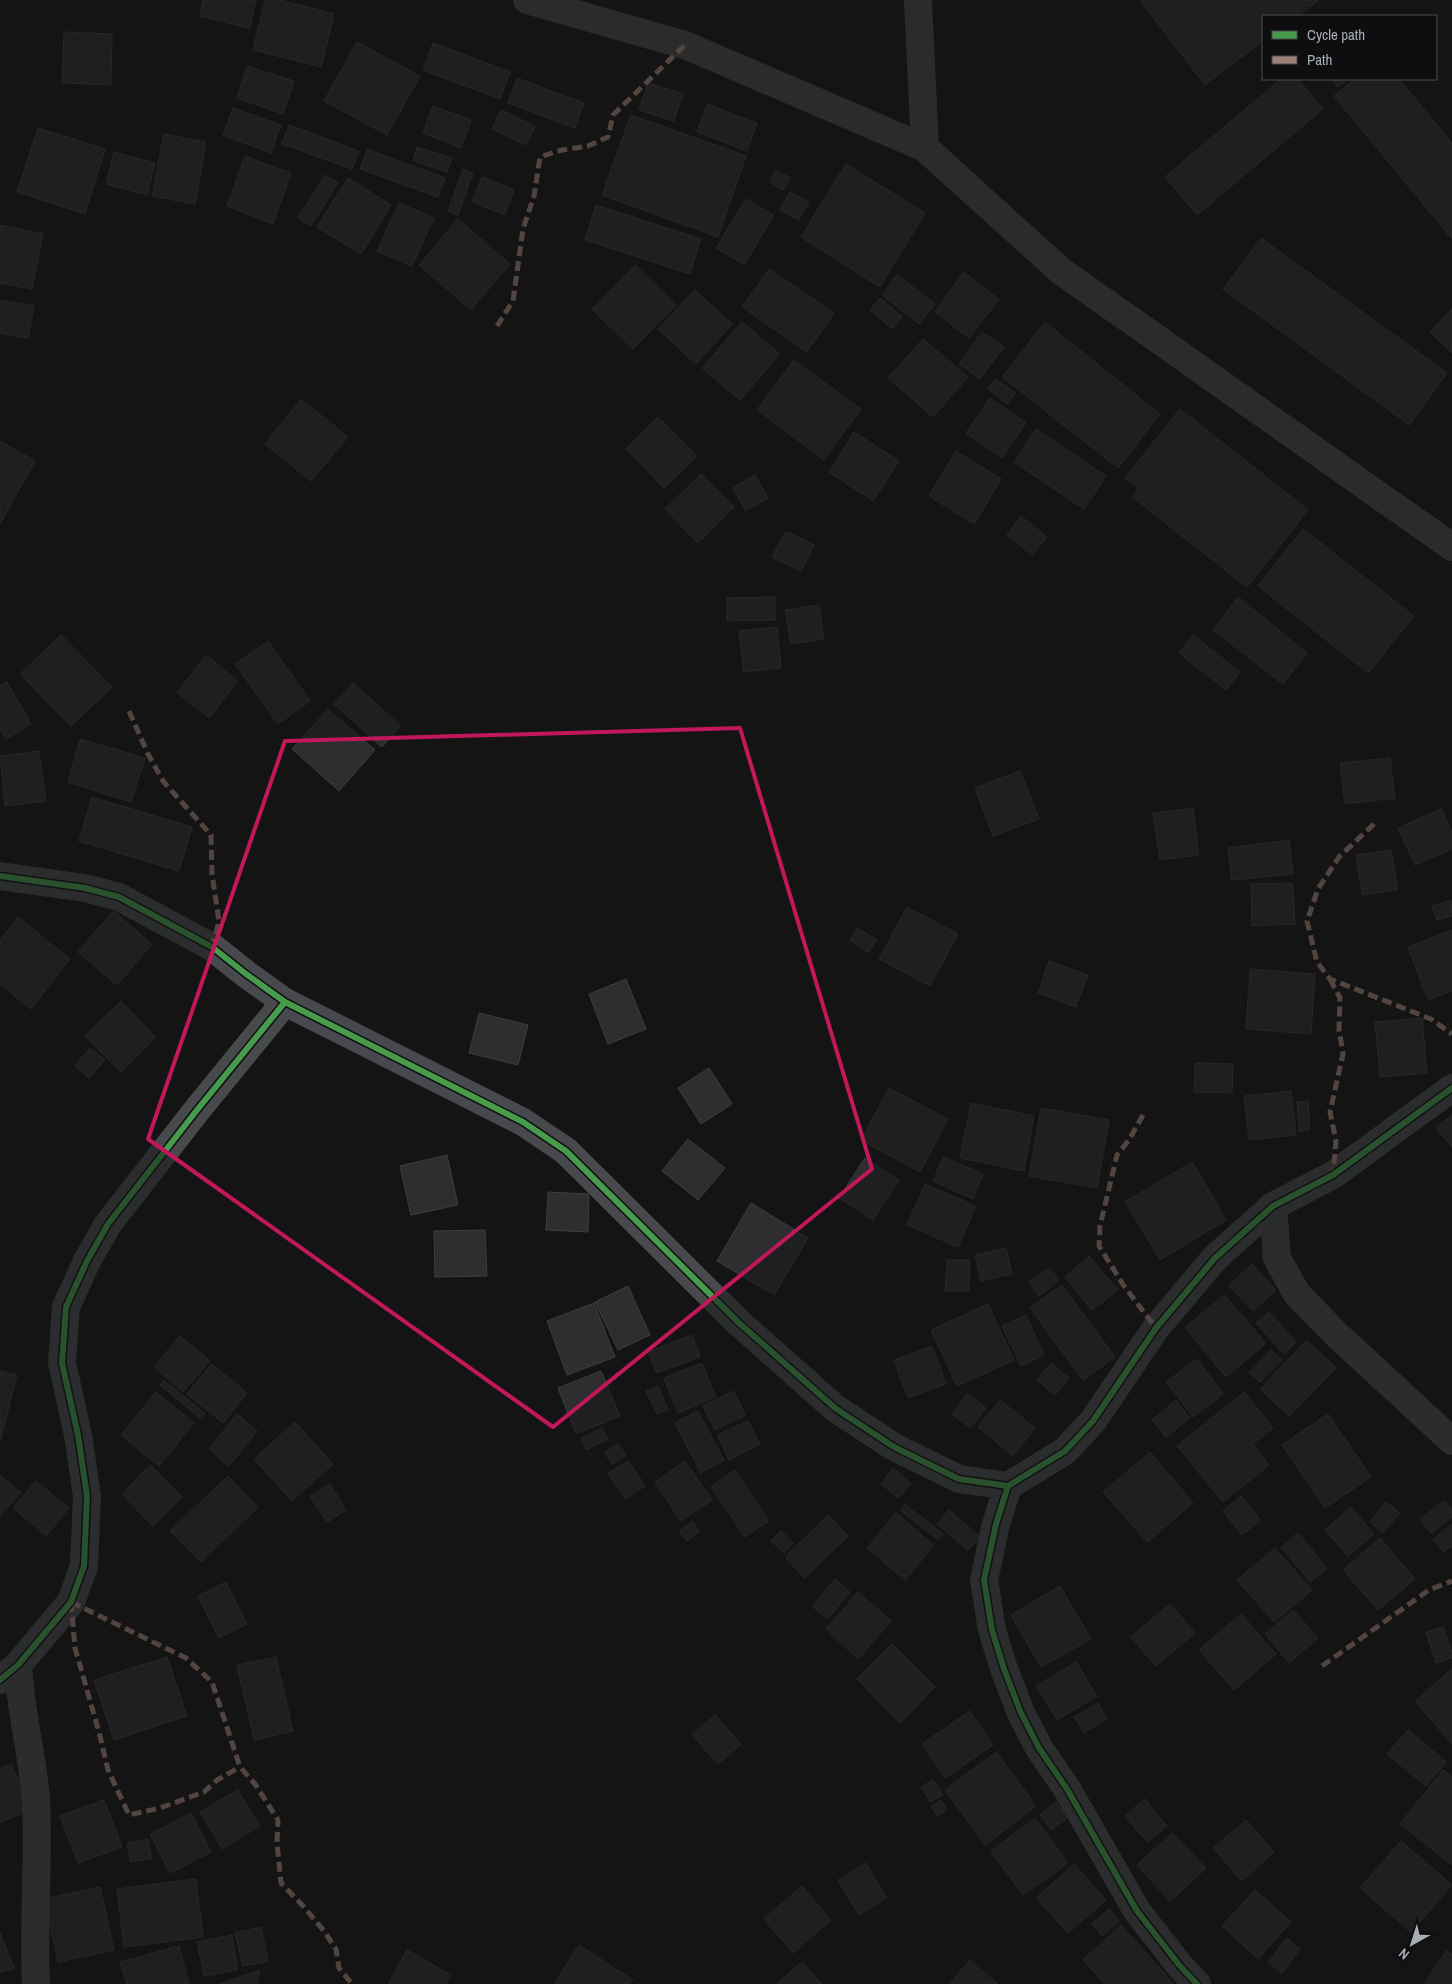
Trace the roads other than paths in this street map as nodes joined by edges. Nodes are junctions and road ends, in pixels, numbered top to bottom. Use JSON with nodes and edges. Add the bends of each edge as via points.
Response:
{"nodes":[{"id":1,"x":527,"y":0,"type":"edge"},
{"id":2,"x":918,"y":0,"type":"edge"},
{"id":3,"x":924,"y":148,"type":"junction"},
{"id":4,"x":1452,"y":547,"type":"edge"},
{"id":5,"x":0,"y":876,"type":"edge"},
{"id":6,"x":285,"y":1002,"type":"junction"},
{"id":7,"x":1452,"y":1088,"type":"edge"},
{"id":8,"x":1273,"y":1206,"type":"junction"},
{"id":9,"x":1452,"y":1441,"type":"edge"},
{"id":10,"x":1008,"y":1486,"type":"junction"},
{"id":11,"x":9,"y":1673,"type":"edge"},
{"id":12,"x":36,"y":1984,"type":"edge"},
{"id":13,"x":1197,"y":1984,"type":"edge"}],
"edges":[{"from":1,"to":3,"type":"main road","via":[[685,45]]},
{"from":2,"to":3,"type":"main road"},
{"from":3,"to":4,"type":"main road","via":[[1061,271]]},
{"from":5,"to":6,"type":"street","via":[[85,888],[119,897],[212,947]]},
{"from":6,"to":10,"type":"street","via":[[523,1122],[559,1146],[738,1322],[834,1408],[894,1447],[959,1479]]},
{"from":6,"to":11,"type":"street","via":[[108,1224],[66,1307],[62,1363],[88,1496],[84,1566],[71,1602]]},
{"from":7,"to":8,"type":"street","via":[[1333,1175]]},
{"from":8,"to":9,"type":"street","via":[[1277,1258],[1297,1294]]},
{"from":8,"to":10,"type":"street","via":[[1203,1272],[1156,1328],[1093,1421],[1065,1451]]},
{"from":10,"to":13,"type":"street","via":[[984,1580],[992,1630],[1004,1669],[1039,1748],[1067,1789],[1137,1911]]},
{"from":11,"to":12,"type":"street","via":[[19,1692],[36,1801]]}]}
